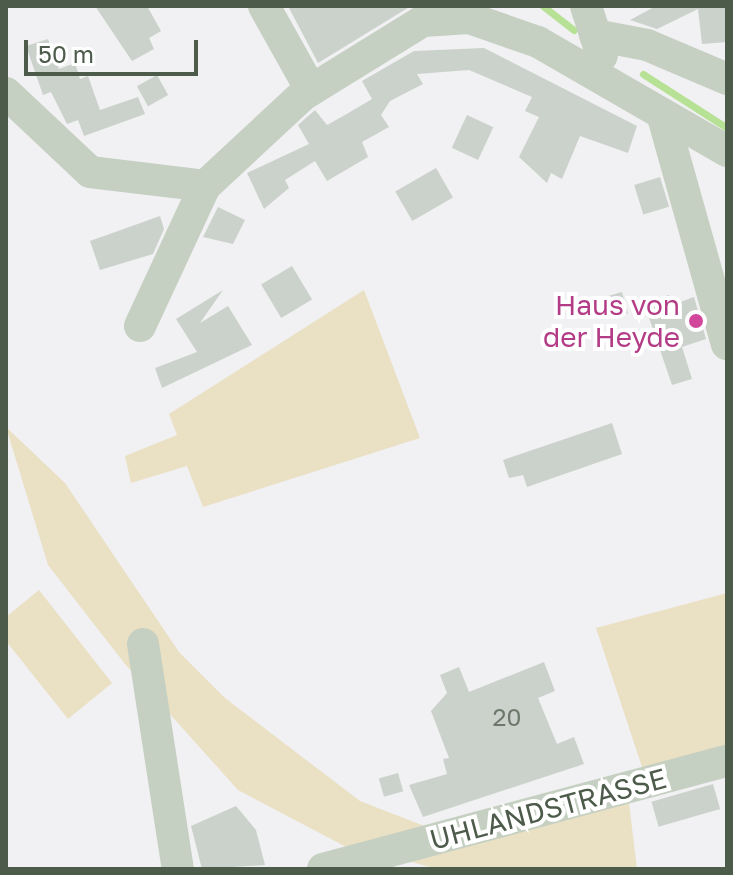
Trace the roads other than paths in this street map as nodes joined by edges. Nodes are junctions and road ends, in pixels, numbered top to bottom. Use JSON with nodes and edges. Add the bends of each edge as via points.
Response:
{"nodes":[{"id":1,"x":264,"y":6,"type":"edge"},
{"id":2,"x":590,"y":20,"type":"edge"},
{"id":3,"x":727,"y":79,"type":"edge"},
{"id":4,"x":611,"y":83,"type":"junction"},
{"id":5,"x":311,"y":90,"type":"junction"},
{"id":6,"x":6,"y":93,"type":"edge"},
{"id":7,"x":663,"y":117,"type":"junction"},
{"id":8,"x":727,"y":151,"type":"edge"},
{"id":9,"x":205,"y":186,"type":"junction"},
{"id":10,"x":140,"y":326,"type":"dead end"},
{"id":11,"x":727,"y":344,"type":"edge"},
{"id":12,"x":143,"y":644,"type":"dead end"},
{"id":13,"x":727,"y":761,"type":"edge"},
{"id":14,"x":178,"y":869,"type":"edge"},
{"id":15,"x":323,"y":869,"type":"edge"}],
"edges":[{"from":1,"to":5,"type":"street"},
{"from":2,"to":3,"type":"street"},
{"from":2,"to":4,"type":"street"},
{"from":4,"to":5,"type":"street","via":[[538,42],[469,18],[423,21]]},
{"from":4,"to":7,"type":"street"},
{"from":5,"to":9,"type":"street"},
{"from":6,"to":9,"type":"street","via":[[90,172]]},
{"from":7,"to":8,"type":"street"},
{"from":7,"to":11,"type":"street"},
{"from":9,"to":10,"type":"street"},
{"from":12,"to":14,"type":"street"},
{"from":13,"to":15,"type":"street","name":"UHLANDSTRASSE"}]}
